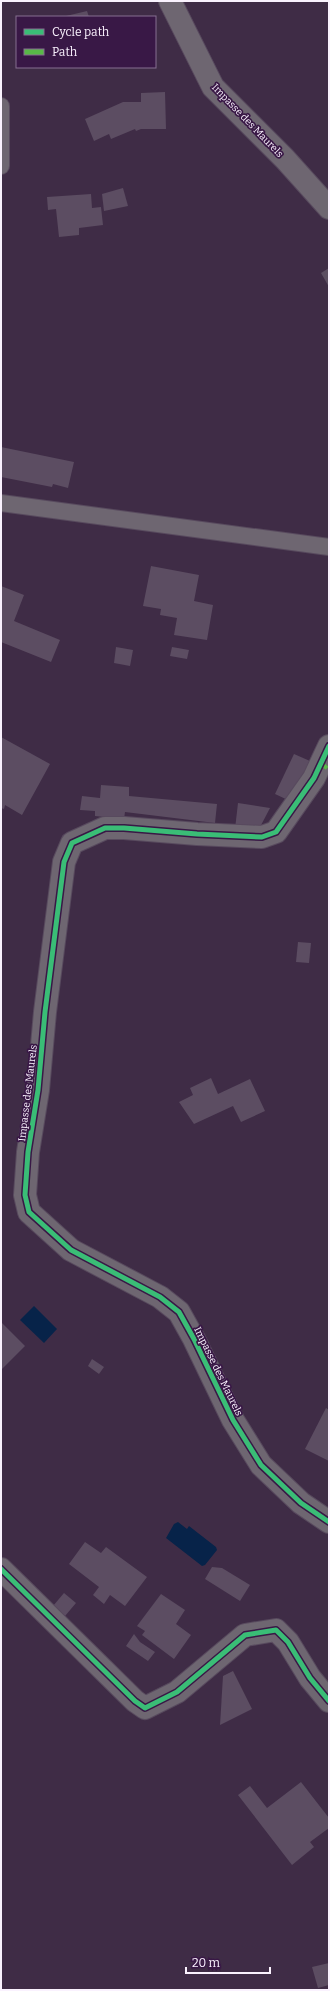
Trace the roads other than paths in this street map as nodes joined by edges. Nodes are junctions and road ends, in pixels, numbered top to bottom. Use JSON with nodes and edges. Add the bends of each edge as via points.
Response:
{"nodes":[{"id":1,"x":170,"y":1,"type":"edge"},
{"id":2,"x":1,"y":106,"type":"edge"},
{"id":3,"x":1,"y":166,"type":"edge"},
{"id":4,"x":329,"y":208,"type":"edge"},
{"id":5,"x":1,"y":503,"type":"edge"},
{"id":6,"x":329,"y":547,"type":"edge"},
{"id":7,"x":329,"y":746,"type":"edge"},
{"id":8,"x":329,"y":1522,"type":"edge"},
{"id":9,"x":1,"y":1568,"type":"edge"},
{"id":10,"x":329,"y":1701,"type":"edge"}],
"edges":[{"from":1,"to":4,"type":"street","name":"Impasse des Maurels","via":[[213,87],[285,159]]},
{"from":2,"to":3,"type":"lane"},
{"from":5,"to":6,"type":"lane"},
{"from":7,"to":8,"type":"street","name":"Impasse des Maurels","via":[[314,778],[276,832],[262,837],[105,828],[72,843],[64,862],[38,1090],[28,1152],[25,1195],[29,1212],[71,1250],[154,1293],[180,1312],[233,1420],[262,1465],[301,1503]]},
{"from":9,"to":10,"type":"street","via":[[145,1708],[177,1692],[245,1635],[276,1630],[288,1642],[310,1678]]}]}
